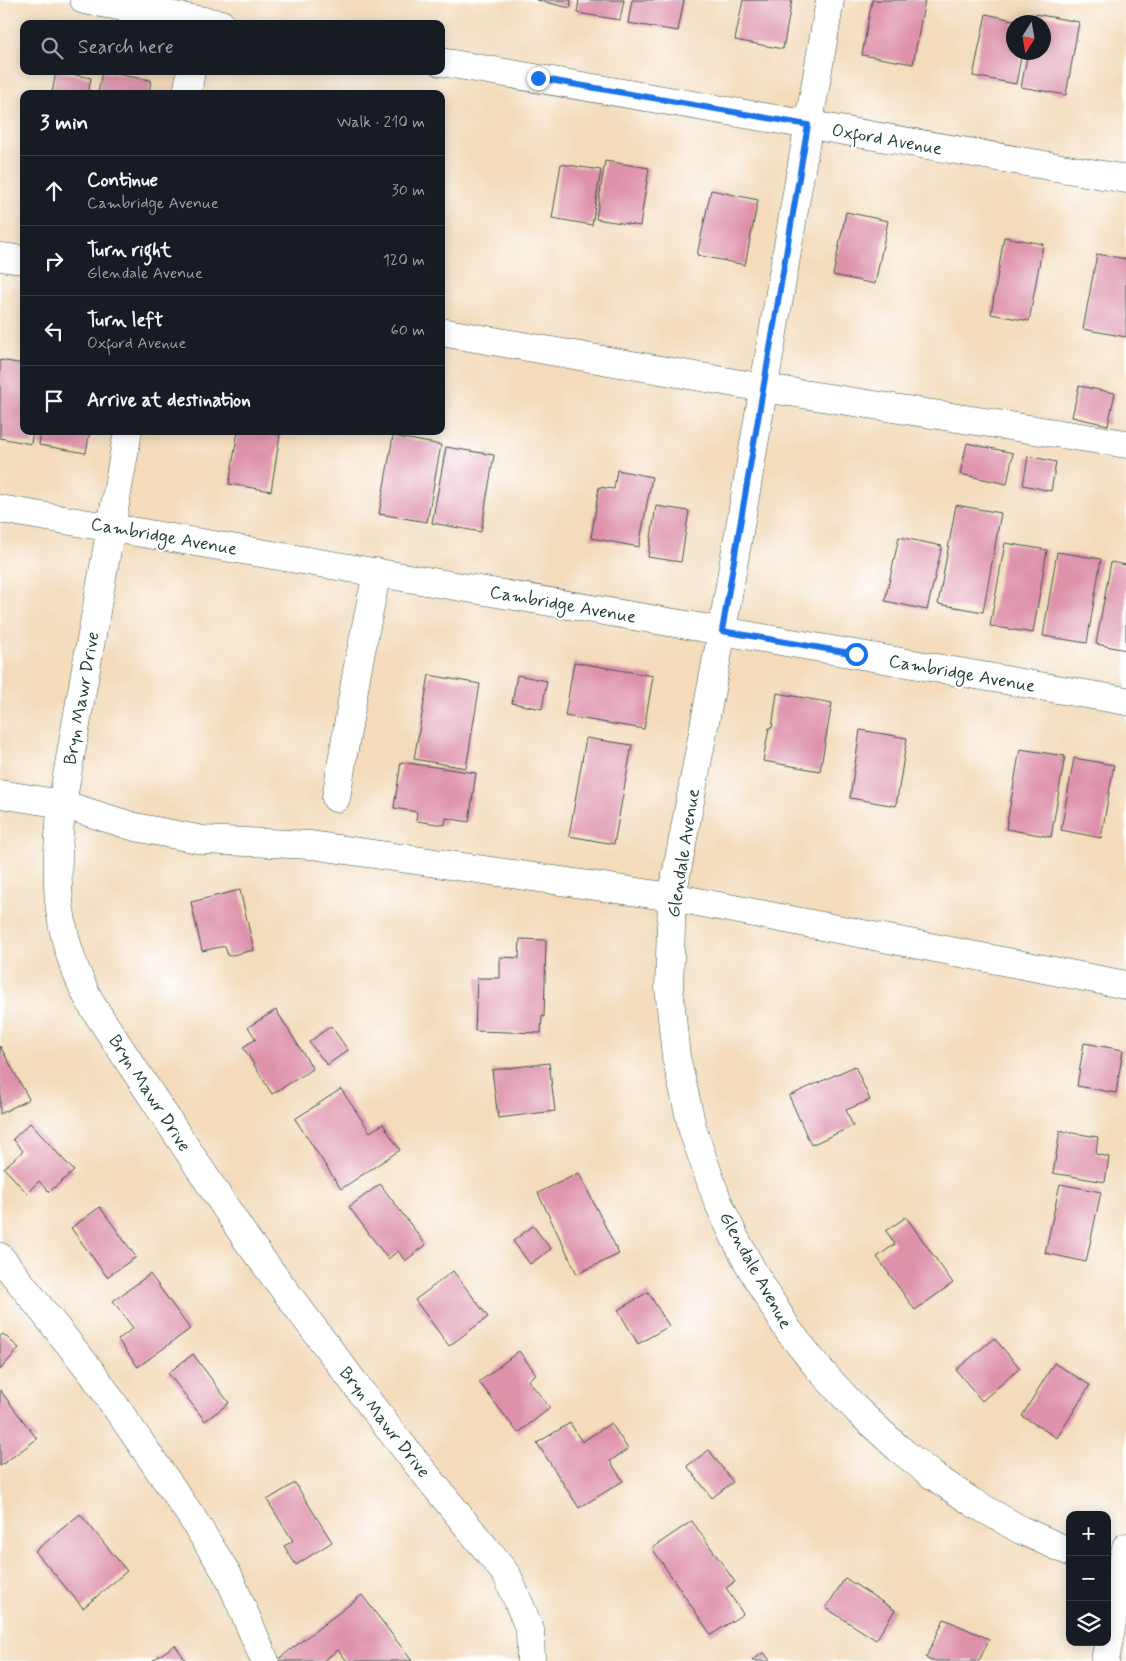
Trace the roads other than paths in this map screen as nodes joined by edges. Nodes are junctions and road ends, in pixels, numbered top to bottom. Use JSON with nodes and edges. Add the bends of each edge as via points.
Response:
{"nodes":[{"id":1,"x":84,"y":0,"type":"edge"},
{"id":2,"x":830,"y":0,"type":"edge"},
{"id":3,"x":206,"y":17,"type":"edge"},
{"id":4,"x":445,"y":63,"type":"edge"},
{"id":5,"x":190,"y":75,"type":"edge"},
{"id":6,"x":188,"y":90,"type":"edge"},
{"id":7,"x":808,"y":125,"type":"junction"},
{"id":8,"x":1126,"y":179,"type":"edge"},
{"id":9,"x":0,"y":256,"type":"edge"},
{"id":10,"x":20,"y":259,"type":"edge"},
{"id":11,"x":445,"y":333,"type":"edge"},
{"id":12,"x":764,"y":388,"type":"junction"},
{"id":13,"x":127,"y":435,"type":"edge"},
{"id":14,"x":1126,"y":444,"type":"edge"},
{"id":15,"x":0,"y":509,"type":"edge"},
{"id":16,"x":110,"y":527,"type":"junction"},
{"id":17,"x":376,"y":572,"type":"junction"},
{"id":18,"x":722,"y":631,"type":"junction"},
{"id":19,"x":1126,"y":701,"type":"edge"},
{"id":20,"x":0,"y":794,"type":"edge"},
{"id":21,"x":336,"y":798,"type":"dead end"},
{"id":22,"x":62,"y":804,"type":"junction"},
{"id":23,"x":672,"y":897,"type":"junction"},
{"id":24,"x":1126,"y":985,"type":"edge"},
{"id":25,"x":0,"y":1257,"type":"edge"},
{"id":26,"x":1066,"y":1550,"type":"edge"},
{"id":27,"x":1119,"y":1559,"type":"edge"},
{"id":28,"x":265,"y":1661,"type":"edge"},
{"id":29,"x":531,"y":1661,"type":"edge"},
{"id":30,"x":1105,"y":1661,"type":"edge"}],
"edges":[{"from":1,"to":3,"type":"street"},
{"from":2,"to":7,"type":"street","name":"Glendale Avenue"},
{"from":4,"to":7,"type":"street","name":"Oxford Avenue"},
{"from":5,"to":6,"type":"street"},
{"from":7,"to":8,"type":"street","name":"Oxford Avenue"},
{"from":7,"to":12,"type":"street","name":"Glendale Avenue"},
{"from":9,"to":10,"type":"street"},
{"from":11,"to":12,"type":"street"},
{"from":12,"to":14,"type":"street"},
{"from":12,"to":18,"type":"street","name":"Glendale Avenue"},
{"from":13,"to":16,"type":"street","name":"Bryn Mawr Drive"},
{"from":15,"to":16,"type":"street","name":"Cambridge Avenue"},
{"from":16,"to":17,"type":"street","name":"Cambridge Avenue"},
{"from":16,"to":22,"type":"street","name":"Bryn Mawr Drive"},
{"from":17,"to":18,"type":"street","name":"Cambridge Avenue"},
{"from":17,"to":21,"type":"street"},
{"from":18,"to":19,"type":"street","name":"Cambridge Avenue"},
{"from":18,"to":23,"type":"street","name":"Glendale Avenue"},
{"from":20,"to":22,"type":"street"},
{"from":22,"to":23,"type":"street","via":[[135,827],[203,840],[311,845]]},
{"from":22,"to":29,"type":"street","name":"Bryn Mawr Drive","via":[[58,898],[63,932],[74,968],[93,1007],[247,1240],[389,1429],[507,1575],[530,1630]]},
{"from":23,"to":24,"type":"street"},
{"from":23,"to":26,"type":"street","name":"Glendale Avenue","via":[[669,988],[676,1057],[693,1131],[718,1202],[750,1268],[788,1330],[820,1370],[898,1448],[972,1502],[1020,1530]]},
{"from":25,"to":28,"type":"street","via":[[92,1374],[191,1516],[229,1577]]},
{"from":27,"to":30,"type":"street"}]}
